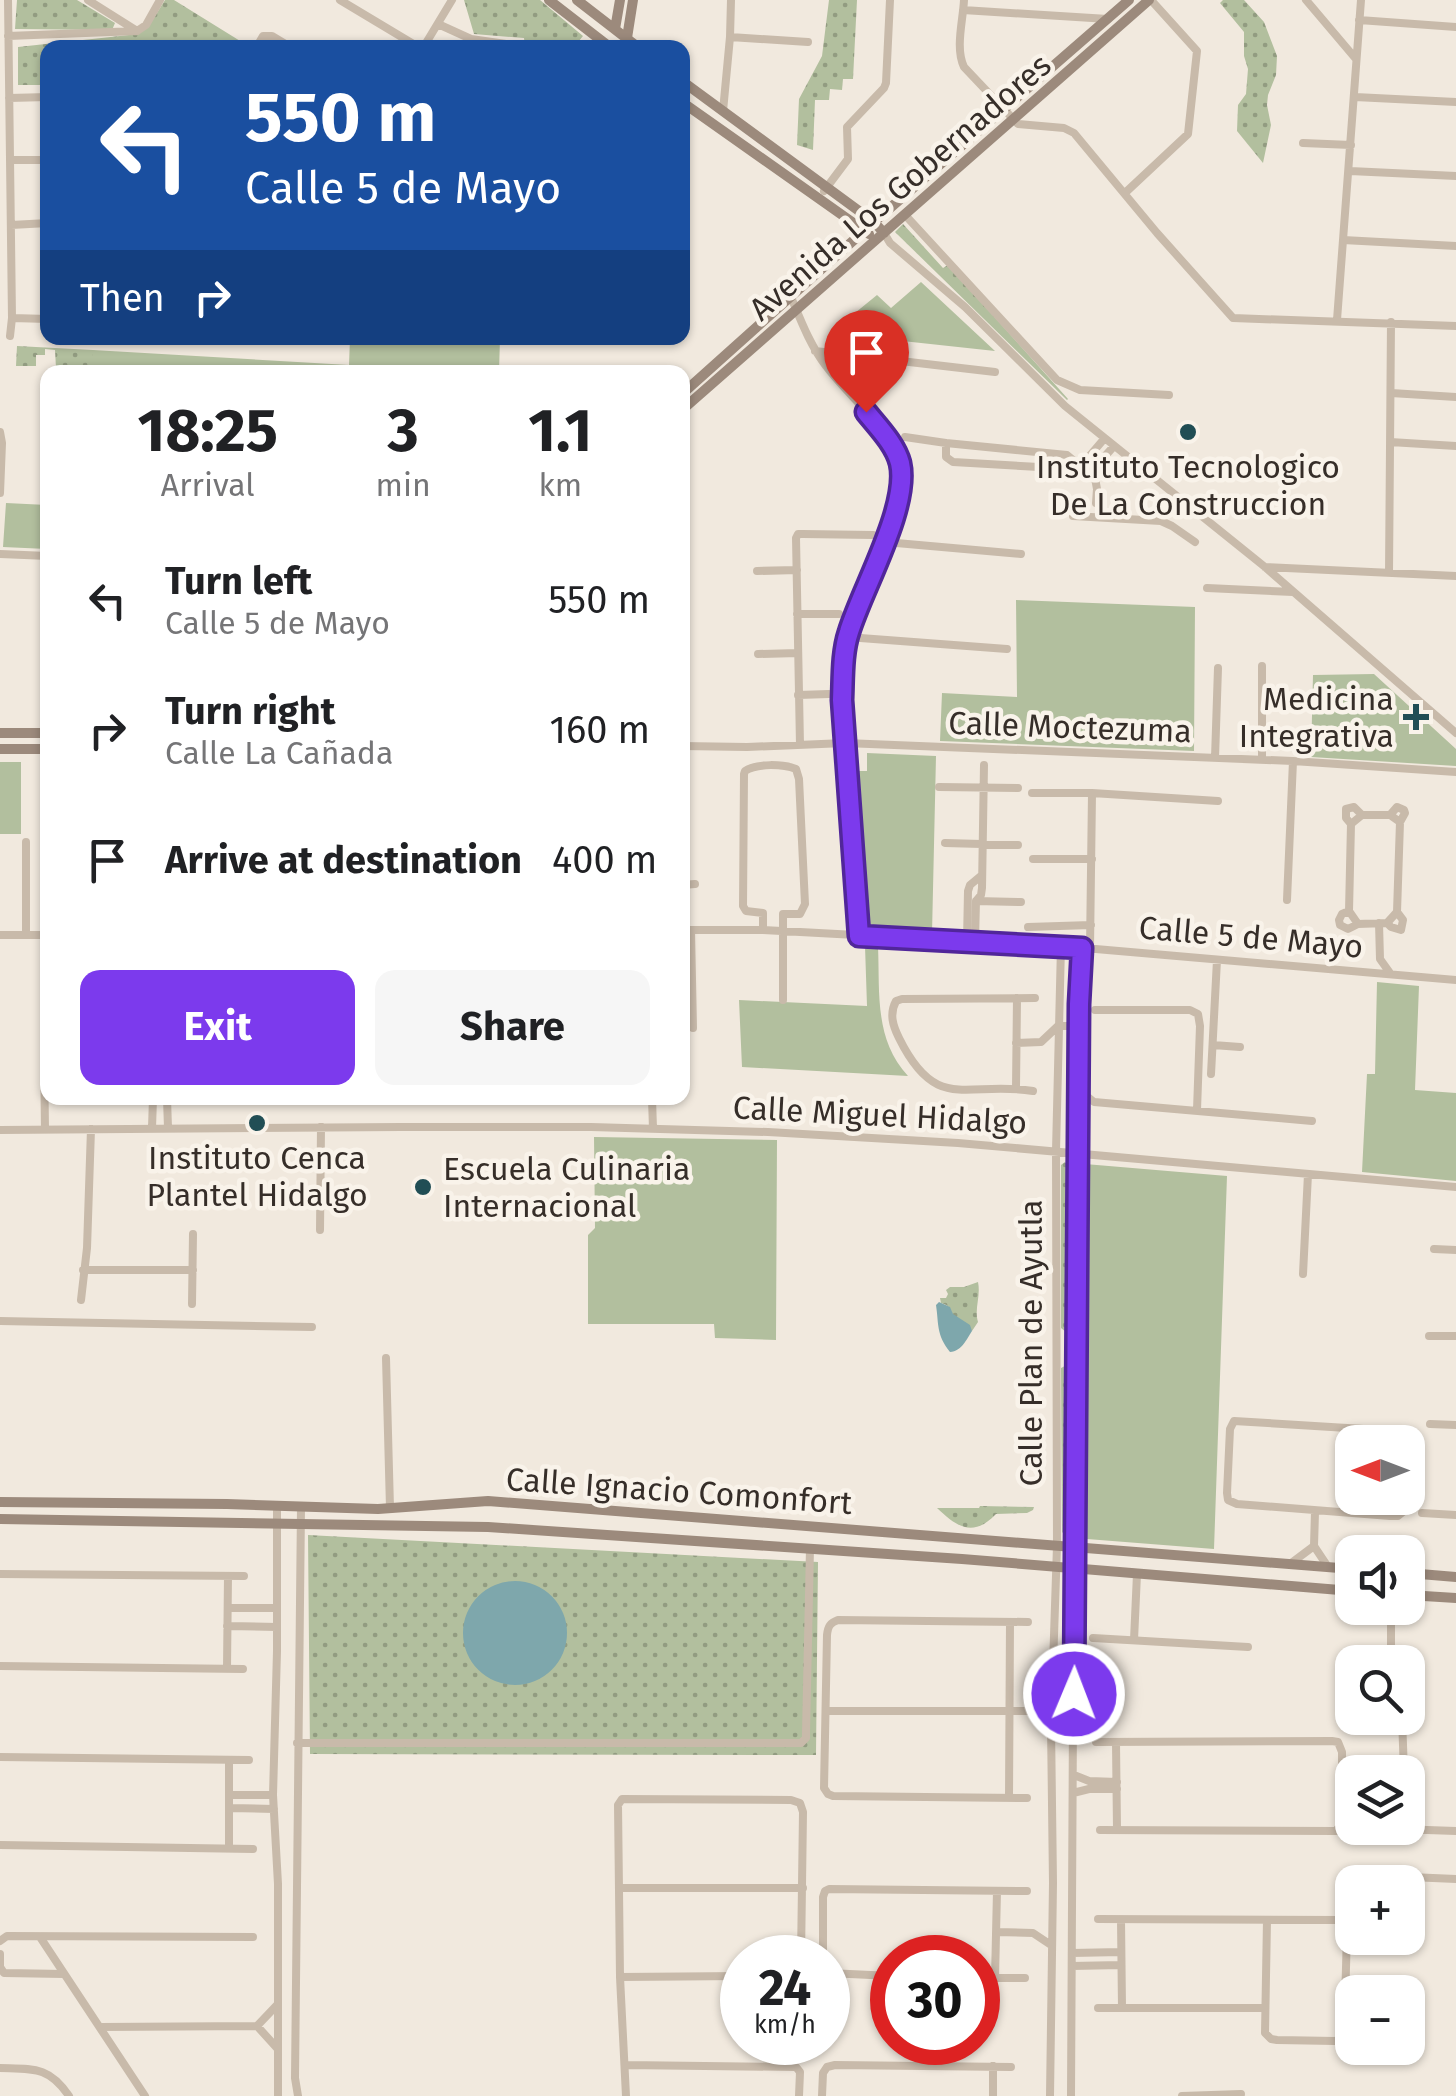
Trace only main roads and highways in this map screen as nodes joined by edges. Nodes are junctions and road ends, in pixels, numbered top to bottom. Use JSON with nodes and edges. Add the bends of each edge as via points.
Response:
{"nodes":[{"id":1,"x":549,"y":0,"type":"edge"},
{"id":2,"x":577,"y":0,"type":"edge"},
{"id":3,"x":620,"y":0,"type":"edge"},
{"id":4,"x":633,"y":0,"type":"edge"},
{"id":5,"x":1129,"y":0,"type":"edge"},
{"id":6,"x":1150,"y":0,"type":"edge"},
{"id":7,"x":615,"y":29,"type":"junction"},
{"id":8,"x":627,"y":38,"type":"junction"},
{"id":9,"x":600,"y":40,"type":"edge"},
{"id":10,"x":629,"y":40,"type":"edge"},
{"id":11,"x":690,"y":88,"type":"edge"},
{"id":12,"x":690,"y":108,"type":"edge"},
{"id":13,"x":874,"y":222,"type":"junction"},
{"id":14,"x":864,"y":231,"type":"junction"},
{"id":15,"x":883,"y":238,"type":"junction"},
{"id":16,"x":690,"y":387,"type":"edge"},
{"id":17,"x":690,"y":403,"type":"edge"},
{"id":18,"x":0,"y":733,"type":"edge"},
{"id":19,"x":40,"y":733,"type":"edge"},
{"id":20,"x":0,"y":748,"type":"edge"},
{"id":21,"x":40,"y":749,"type":"edge"},
{"id":22,"x":0,"y":1502,"type":"edge"},
{"id":23,"x":0,"y":1520,"type":"edge"},
{"id":24,"x":1335,"y":1568,"type":"edge"},
{"id":25,"x":1425,"y":1574,"type":"edge"},
{"id":26,"x":1454,"y":1576,"type":"edge"},
{"id":27,"x":1335,"y":1591,"type":"edge"},
{"id":28,"x":1425,"y":1596,"type":"edge"},
{"id":29,"x":1456,"y":1598,"type":"edge"}],
"edges":[{"from":1,"to":9,"type":"main road"},
{"from":2,"to":7,"type":"main road"},
{"from":3,"to":7,"type":"main road"},
{"from":4,"to":8,"type":"main road"},
{"from":5,"to":13,"type":"main road","name":"Avenida Los Gobernadores"},
{"from":6,"to":15,"type":"main road","name":"Avenida Los Gobernadores"},
{"from":7,"to":8,"type":"main road"},
{"from":8,"to":10,"type":"main road"},
{"from":11,"to":13,"type":"main road"},
{"from":12,"to":14,"type":"main road"},
{"from":13,"to":14,"type":"main road","name":"Avenida Los Gobernadores"},
{"from":13,"to":15,"type":"main road"},
{"from":14,"to":15,"type":"main road"},
{"from":14,"to":16,"type":"main road","name":"Avenida Los Gobernadores"},
{"from":15,"to":17,"type":"main road","name":"Avenida Los Gobernadores"},
{"from":18,"to":19,"type":"main road"},
{"from":20,"to":21,"type":"main road"},
{"from":22,"to":24,"type":"main road","name":"Calle Ignacio Comonfort","via":[[390,1508],[488,1501]]},
{"from":23,"to":27,"type":"main road","name":"Calle Ignacio Comonfort","via":[[488,1527]]},
{"from":25,"to":26,"type":"main road"},
{"from":28,"to":29,"type":"main road"}]}
